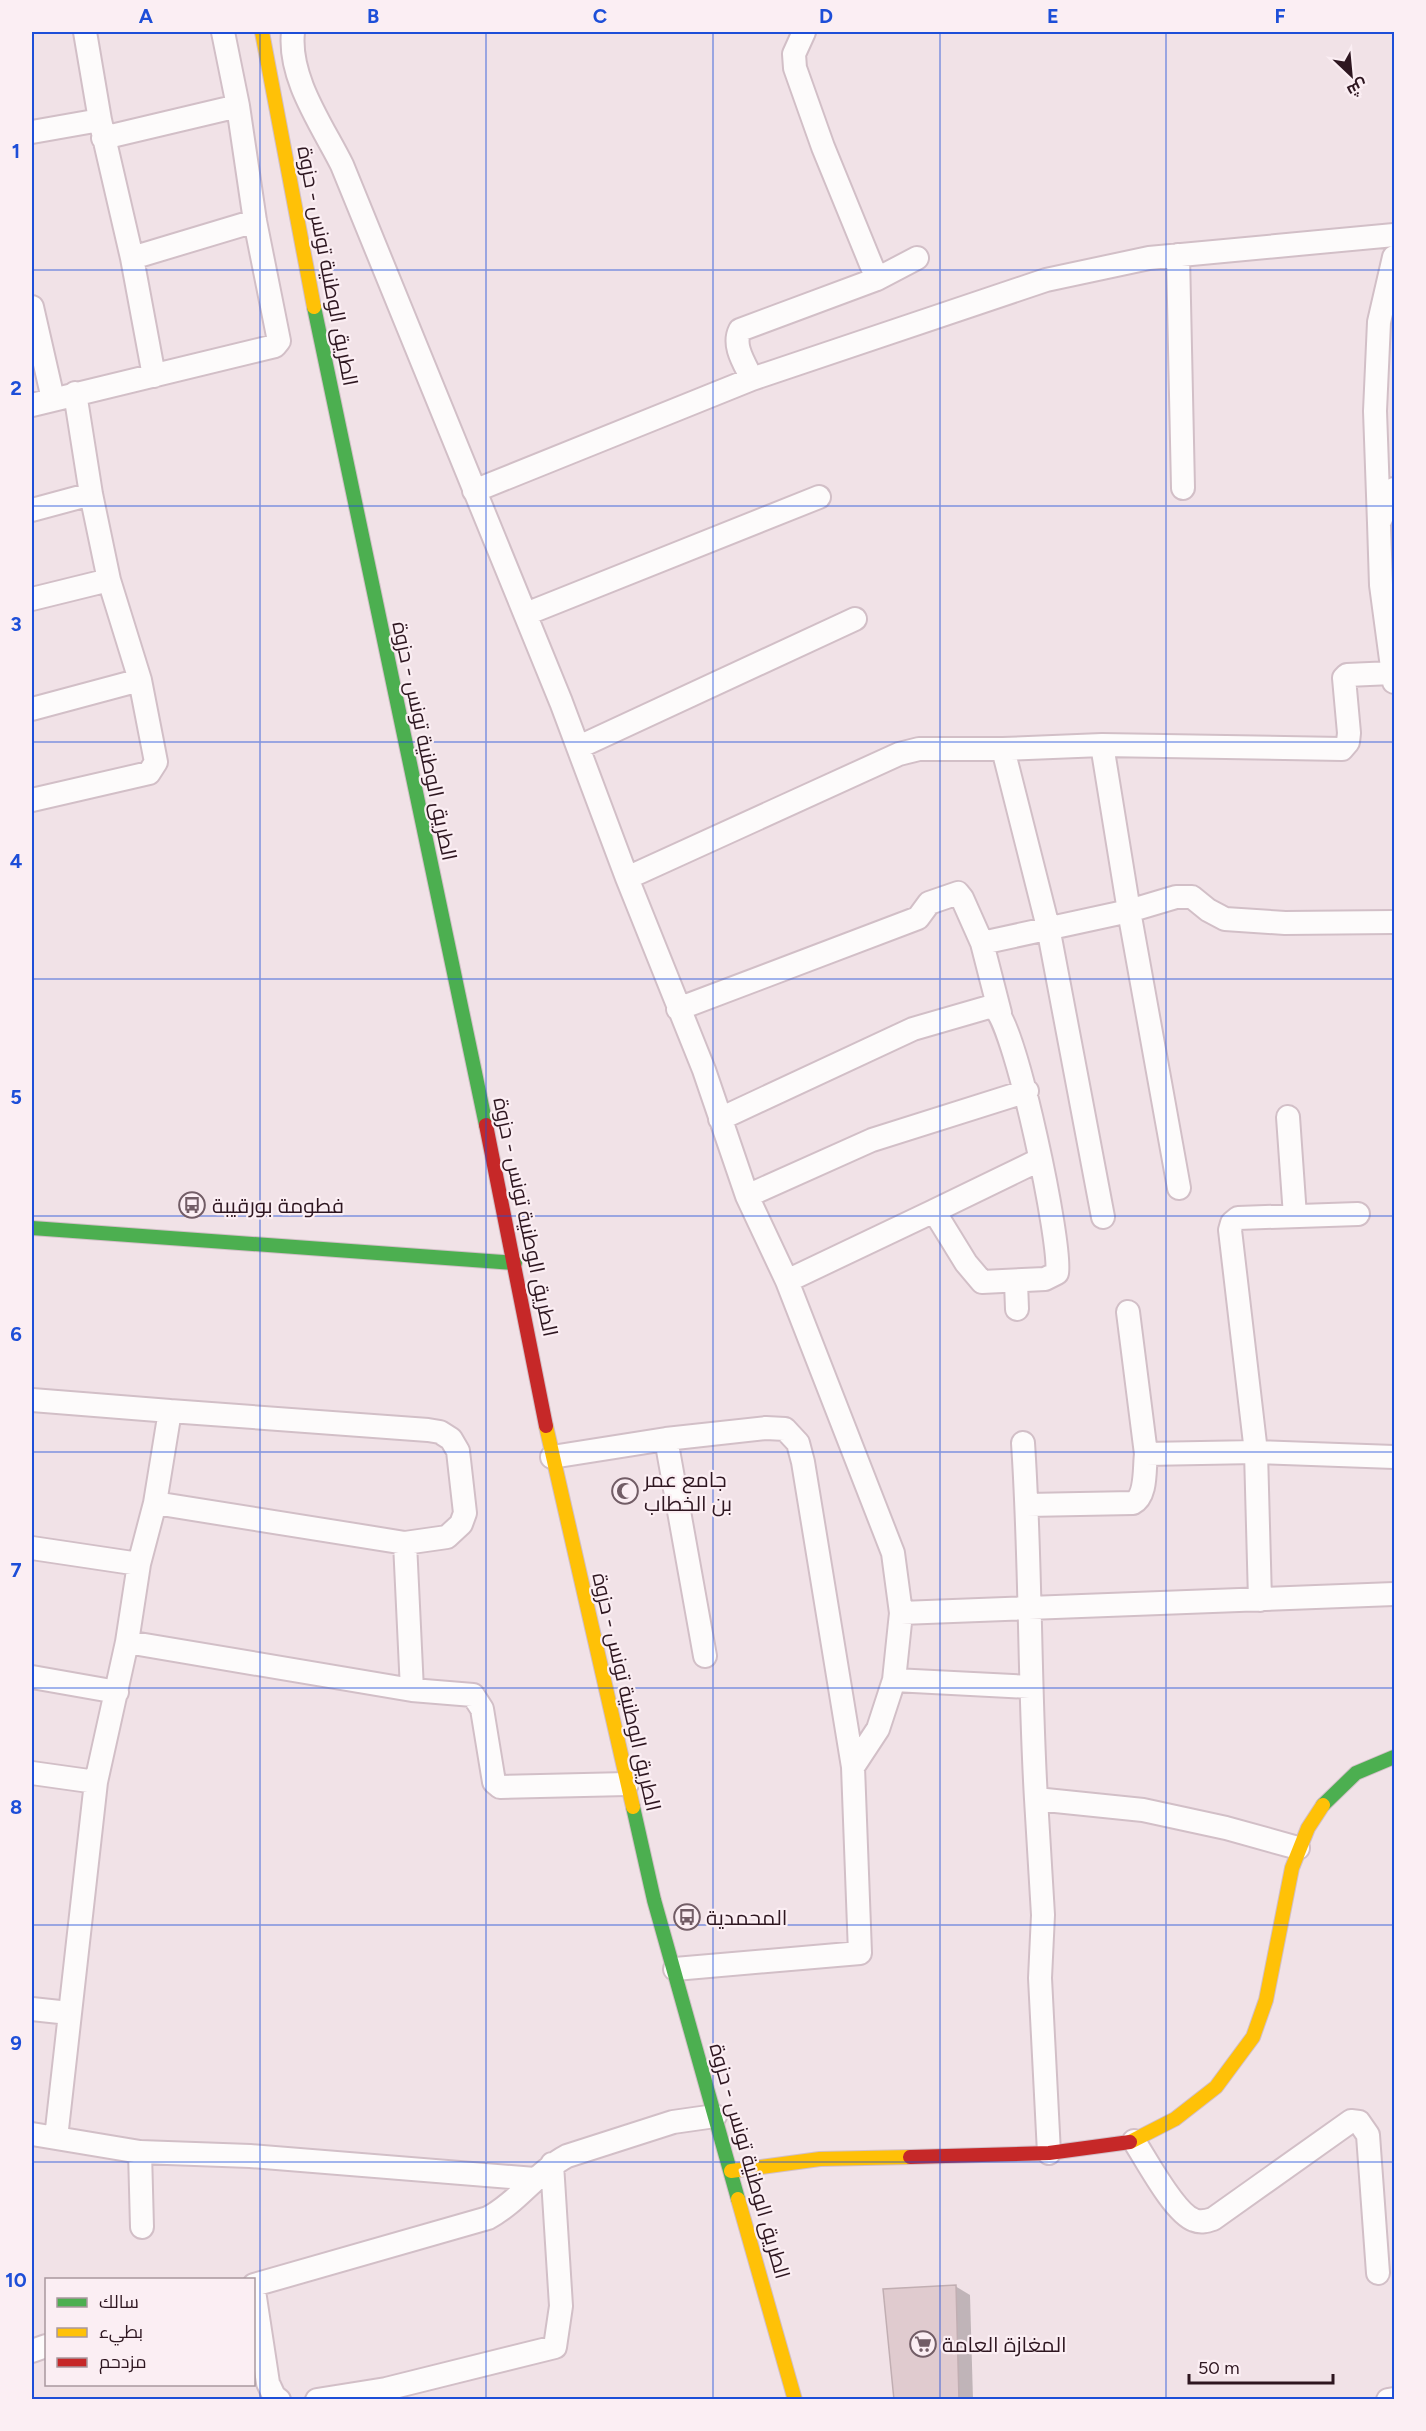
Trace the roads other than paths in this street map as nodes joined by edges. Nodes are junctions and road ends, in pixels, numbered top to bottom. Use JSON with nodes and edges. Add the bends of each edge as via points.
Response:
{"nodes":[{"id":1,"x":85,"y":32,"type":"edge"},
{"id":2,"x":223,"y":32,"type":"edge"},
{"id":3,"x":262,"y":32,"type":"edge"},
{"id":4,"x":293,"y":32,"type":"edge"},
{"id":5,"x":804,"y":32,"type":"edge"},
{"id":6,"x":238,"y":106,"type":"junction"},
{"id":7,"x":102,"y":129,"type":"junction"},
{"id":8,"x":32,"y":132,"type":"edge"},
{"id":9,"x":255,"y":221,"type":"junction"},
{"id":10,"x":1395,"y":235,"type":"edge"},
{"id":11,"x":1178,"y":255,"type":"junction"},
{"id":12,"x":1395,"y":256,"type":"edge"},
{"id":13,"x":132,"y":258,"type":"junction"},
{"id":14,"x":917,"y":258,"type":"dead end"},
{"id":15,"x":877,"y":279,"type":"junction"},
{"id":16,"x":32,"y":307,"type":"edge"},
{"id":17,"x":154,"y":376,"type":"junction"},
{"id":18,"x":752,"y":379,"type":"junction"},
{"id":19,"x":75,"y":393,"type":"junction"},
{"id":20,"x":42,"y":402,"type":"edge"},
{"id":21,"x":1183,"y":488,"type":"dead end"},
{"id":22,"x":1395,"y":489,"type":"edge"},
{"id":23,"x":474,"y":491,"type":"junction"},
{"id":24,"x":91,"y":494,"type":"junction"},
{"id":25,"x":819,"y":497,"type":"dead end"},
{"id":26,"x":32,"y":510,"type":"edge"},
{"id":27,"x":1379,"y":523,"type":"junction"},
{"id":28,"x":110,"y":580,"type":"junction"},
{"id":29,"x":32,"y":599,"type":"edge"},
{"id":30,"x":526,"y":614,"type":"junction"},
{"id":31,"x":855,"y":619,"type":"dead end"},
{"id":32,"x":1390,"y":621,"type":"edge"},
{"id":33,"x":1394,"y":678,"type":"edge"},
{"id":34,"x":140,"y":680,"type":"junction"},
{"id":35,"x":32,"y":709,"type":"edge"},
{"id":36,"x":1102,"y":745,"type":"junction"},
{"id":37,"x":579,"y":747,"type":"junction"},
{"id":38,"x":1003,"y":749,"type":"junction"},
{"id":39,"x":32,"y":800,"type":"edge"},
{"id":40,"x":627,"y":878,"type":"junction"},
{"id":41,"x":1129,"y":911,"type":"junction"},
{"id":42,"x":1395,"y":922,"type":"edge"},
{"id":43,"x":1048,"y":927,"type":"junction"},
{"id":44,"x":982,"y":943,"type":"junction"},
{"id":45,"x":678,"y":1009,"type":"junction"},
{"id":46,"x":1000,"y":1013,"type":"junction"},
{"id":47,"x":1027,"y":1091,"type":"junction"},
{"id":48,"x":1288,"y":1117,"type":"dead end"},
{"id":49,"x":720,"y":1119,"type":"junction"},
{"id":50,"x":1039,"y":1160,"type":"junction"},
{"id":51,"x":1179,"y":1188,"type":"dead end"},
{"id":52,"x":747,"y":1196,"type":"junction"},
{"id":53,"x":933,"y":1211,"type":"junction"},
{"id":54,"x":1358,"y":1214,"type":"dead end"},
{"id":55,"x":1295,"y":1216,"type":"junction"},
{"id":56,"x":1103,"y":1217,"type":"dead end"},
{"id":57,"x":32,"y":1228,"type":"edge"},
{"id":58,"x":515,"y":1263,"type":"junction"},
{"id":59,"x":787,"y":1281,"type":"junction"},
{"id":60,"x":1016,"y":1282,"type":"junction"},
{"id":61,"x":1017,"y":1309,"type":"dead end"},
{"id":62,"x":1128,"y":1312,"type":"dead end"},
{"id":63,"x":32,"y":1400,"type":"edge"},
{"id":64,"x":170,"y":1412,"type":"junction"},
{"id":65,"x":666,"y":1439,"type":"junction"},
{"id":66,"x":1023,"y":1443,"type":"dead end"},
{"id":67,"x":1256,"y":1452,"type":"junction"},
{"id":68,"x":1146,"y":1454,"type":"junction"},
{"id":69,"x":552,"y":1457,"type":"junction"},
{"id":70,"x":1395,"y":1457,"type":"edge"},
{"id":71,"x":155,"y":1503,"type":"junction"},
{"id":72,"x":1027,"y":1505,"type":"junction"},
{"id":73,"x":405,"y":1543,"type":"junction"},
{"id":74,"x":32,"y":1548,"type":"edge"},
{"id":75,"x":140,"y":1564,"type":"junction"},
{"id":76,"x":1395,"y":1594,"type":"edge"},
{"id":77,"x":1260,"y":1600,"type":"junction"},
{"id":78,"x":1028,"y":1608,"type":"junction"},
{"id":79,"x":901,"y":1613,"type":"junction"},
{"id":80,"x":127,"y":1642,"type":"junction"},
{"id":81,"x":705,"y":1656,"type":"dead end"},
{"id":82,"x":32,"y":1677,"type":"edge"},
{"id":83,"x":894,"y":1680,"type":"junction"},
{"id":84,"x":1030,"y":1687,"type":"junction"},
{"id":85,"x":412,"y":1689,"type":"junction"},
{"id":86,"x":117,"y":1692,"type":"junction"},
{"id":87,"x":1395,"y":1757,"type":"edge"},
{"id":88,"x":853,"y":1767,"type":"junction"},
{"id":89,"x":32,"y":1773,"type":"edge"},
{"id":90,"x":96,"y":1782,"type":"junction"},
{"id":91,"x":627,"y":1784,"type":"junction"},
{"id":92,"x":1036,"y":1799,"type":"junction"},
{"id":93,"x":1298,"y":1848,"type":"junction"},
{"id":94,"x":675,"y":1969,"type":"junction"},
{"id":95,"x":32,"y":2009,"type":"edge"},
{"id":96,"x":69,"y":2013,"type":"junction"},
{"id":97,"x":715,"y":2116,"type":"junction"},
{"id":98,"x":32,"y":2134,"type":"edge"},
{"id":99,"x":56,"y":2138,"type":"junction"},
{"id":100,"x":1134,"y":2141,"type":"junction"},
{"id":101,"x":140,"y":2152,"type":"junction"},
{"id":102,"x":1049,"y":2152,"type":"junction"},
{"id":103,"x":552,"y":2164,"type":"junction"},
{"id":104,"x":730,"y":2171,"type":"junction"},
{"id":105,"x":535,"y":2180,"type":"junction"},
{"id":106,"x":142,"y":2227,"type":"dead end"},
{"id":107,"x":1378,"y":2273,"type":"dead end"},
{"id":108,"x":255,"y":2285,"type":"edge"},
{"id":109,"x":255,"y":2298,"type":"edge"},
{"id":110,"x":1395,"y":2399,"type":"edge"},
{"id":111,"x":279,"y":2400,"type":"edge"},
{"id":112,"x":317,"y":2400,"type":"edge"},
{"id":113,"x":795,"y":2400,"type":"edge"},
{"id":114,"x":1388,"y":2400,"type":"edge"}],
"edges":[{"from":1,"to":7,"type":"street"},
{"from":2,"to":6,"type":"street"},
{"from":3,"to":58,"type":"main road","name":"الطريق الوطنية تونس - حزوة","via":[[324,361]]},
{"from":4,"to":23,"type":"street","via":[[302,86],[342,165]]},
{"from":5,"to":15,"type":"street","via":[[794,54],[795,68]]},
{"from":6,"to":7,"type":"street"},
{"from":6,"to":9,"type":"street"},
{"from":7,"to":8,"type":"street"},
{"from":7,"to":13,"type":"street"},
{"from":9,"to":13,"type":"street"},
{"from":9,"to":17,"type":"street","via":[[279,336],[277,344]]},
{"from":10,"to":11,"type":"street"},
{"from":11,"to":18,"type":"street","via":[[1046,280]]},
{"from":11,"to":21,"type":"street"},
{"from":12,"to":27,"type":"street","via":[[1379,322],[1375,411]]},
{"from":13,"to":17,"type":"street"},
{"from":14,"to":15,"type":"street"},
{"from":15,"to":18,"type":"street","via":[[740,330],[737,348]]},
{"from":16,"to":20,"type":"street"},
{"from":17,"to":19,"type":"street"},
{"from":18,"to":23,"type":"street"},
{"from":19,"to":20,"type":"street"},
{"from":19,"to":24,"type":"street"},
{"from":22,"to":27,"type":"street"},
{"from":23,"to":30,"type":"street"},
{"from":24,"to":26,"type":"street"},
{"from":24,"to":28,"type":"street"},
{"from":25,"to":30,"type":"street"},
{"from":27,"to":32,"type":"street"},
{"from":28,"to":29,"type":"street"},
{"from":28,"to":34,"type":"street"},
{"from":30,"to":37,"type":"street"},
{"from":31,"to":37,"type":"street"},
{"from":32,"to":33,"type":"street"},
{"from":33,"to":36,"type":"street","via":[[1344,678],[1349,733],[1342,749]]},
{"from":34,"to":35,"type":"street"},
{"from":34,"to":39,"type":"street","via":[[157,756],[154,768],[149,773]]},
{"from":36,"to":38,"type":"street"},
{"from":36,"to":41,"type":"street"},
{"from":37,"to":40,"type":"street"},
{"from":38,"to":40,"type":"street","via":[[919,749],[898,754]]},
{"from":38,"to":43,"type":"street"},
{"from":40,"to":45,"type":"street"},
{"from":41,"to":42,"type":"street","via":[[1176,897],[1192,897],[1225,919]]},
{"from":41,"to":43,"type":"street"},
{"from":41,"to":51,"type":"street"},
{"from":43,"to":44,"type":"street"},
{"from":43,"to":56,"type":"street"},
{"from":44,"to":45,"type":"street","via":[[962,898],[951,893],[929,903],[918,918]]},
{"from":44,"to":46,"type":"street"},
{"from":45,"to":49,"type":"street"},
{"from":46,"to":47,"type":"street"},
{"from":46,"to":49,"type":"street","via":[[989,1007],[913,1029]]},
{"from":47,"to":50,"type":"street"},
{"from":47,"to":52,"type":"street","via":[[872,1140]]},
{"from":48,"to":55,"type":"street"},
{"from":49,"to":52,"type":"street"},
{"from":50,"to":53,"type":"street"},
{"from":50,"to":60,"type":"street","via":[[1057,1273],[1045,1279]]},
{"from":52,"to":59,"type":"street"},
{"from":53,"to":59,"type":"street"},
{"from":53,"to":60,"type":"street","via":[[977,1278],[989,1284]]},
{"from":54,"to":55,"type":"street"},
{"from":55,"to":67,"type":"street","via":[[1238,1218],[1230,1230]]},
{"from":57,"to":58,"type":"main road"},
{"from":58,"to":69,"type":"main road","name":"الطريق الوطنية تونس - حزوة"},
{"from":59,"to":79,"type":"street","via":[[893,1553]]},
{"from":60,"to":61,"type":"street"},
{"from":62,"to":68,"type":"street"},
{"from":63,"to":64,"type":"street"},
{"from":64,"to":71,"type":"street"},
{"from":64,"to":73,"type":"street","via":[[441,1432],[458,1451],[465,1513],[461,1524],[447,1537]]},
{"from":65,"to":69,"type":"street"},
{"from":65,"to":81,"type":"street"},
{"from":65,"to":88,"type":"street","via":[[766,1428],[785,1429],[798,1443]]},
{"from":66,"to":72,"type":"street"},
{"from":67,"to":68,"type":"street"},
{"from":67,"to":70,"type":"street"},
{"from":67,"to":77,"type":"street"},
{"from":68,"to":72,"type":"street","via":[[1142,1494],[1133,1503]]},
{"from":69,"to":91,"type":"main road","name":"الطريق الوطنية تونس - حزوة"},
{"from":71,"to":73,"type":"street"},
{"from":71,"to":75,"type":"street"},
{"from":72,"to":78,"type":"street"},
{"from":73,"to":85,"type":"street"},
{"from":74,"to":75,"type":"street"},
{"from":75,"to":80,"type":"street"},
{"from":76,"to":77,"type":"street"},
{"from":77,"to":78,"type":"street"},
{"from":78,"to":79,"type":"street"},
{"from":78,"to":84,"type":"street"},
{"from":79,"to":83,"type":"street"},
{"from":80,"to":85,"type":"street"},
{"from":80,"to":86,"type":"street"},
{"from":82,"to":86,"type":"street"},
{"from":83,"to":84,"type":"street"},
{"from":83,"to":88,"type":"street","via":[[878,1729]]},
{"from":84,"to":92,"type":"street"},
{"from":85,"to":91,"type":"street","via":[[473,1695],[482,1709],[494,1782],[500,1786]]},
{"from":86,"to":90,"type":"street"},
{"from":87,"to":93,"type":"main road","via":[[1356,1774],[1318,1809]]},
{"from":88,"to":94,"type":"street","via":[[860,1953]]},
{"from":89,"to":90,"type":"street"},
{"from":90,"to":96,"type":"street"},
{"from":91,"to":94,"type":"main road","name":"الطريق الوطنية تونس - حزوة"},
{"from":92,"to":93,"type":"street","via":[[1143,1810]]},
{"from":92,"to":102,"type":"street"},
{"from":93,"to":100,"type":"main road","via":[[1266,2000],[1253,2037],[1216,2087],[1175,2119]]},
{"from":94,"to":97,"type":"main road","name":"الطريق الوطنية تونس - حزوة"},
{"from":95,"to":96,"type":"street"},
{"from":96,"to":99,"type":"street"},
{"from":97,"to":103,"type":"street","via":[[673,2122]]},
{"from":97,"to":104,"type":"main road","name":"الطريق الوطنية تونس - حزوة"},
{"from":98,"to":99,"type":"street"},
{"from":99,"to":101,"type":"street"},
{"from":100,"to":102,"type":"main road"},
{"from":100,"to":107,"type":"street","via":[[1180,2210],[1191,2219],[1205,2221],[1351,2121],[1359,2122],[1368,2135]]},
{"from":101,"to":105,"type":"street","via":[[250,2156]]},
{"from":101,"to":106,"type":"street"},
{"from":102,"to":104,"type":"main road","via":[[820,2158]]},
{"from":103,"to":105,"type":"street"},
{"from":103,"to":112,"type":"street","via":[[561,2306],[555,2347],[386,2389]]},
{"from":104,"to":113,"type":"main road","name":"الطريق الوطنية تونس - حزوة"},
{"from":105,"to":108,"type":"street","via":[[514,2201],[488,2218]]},
{"from":109,"to":111,"type":"street","via":[[268,2383]]},
{"from":110,"to":114,"type":"street"}]}
